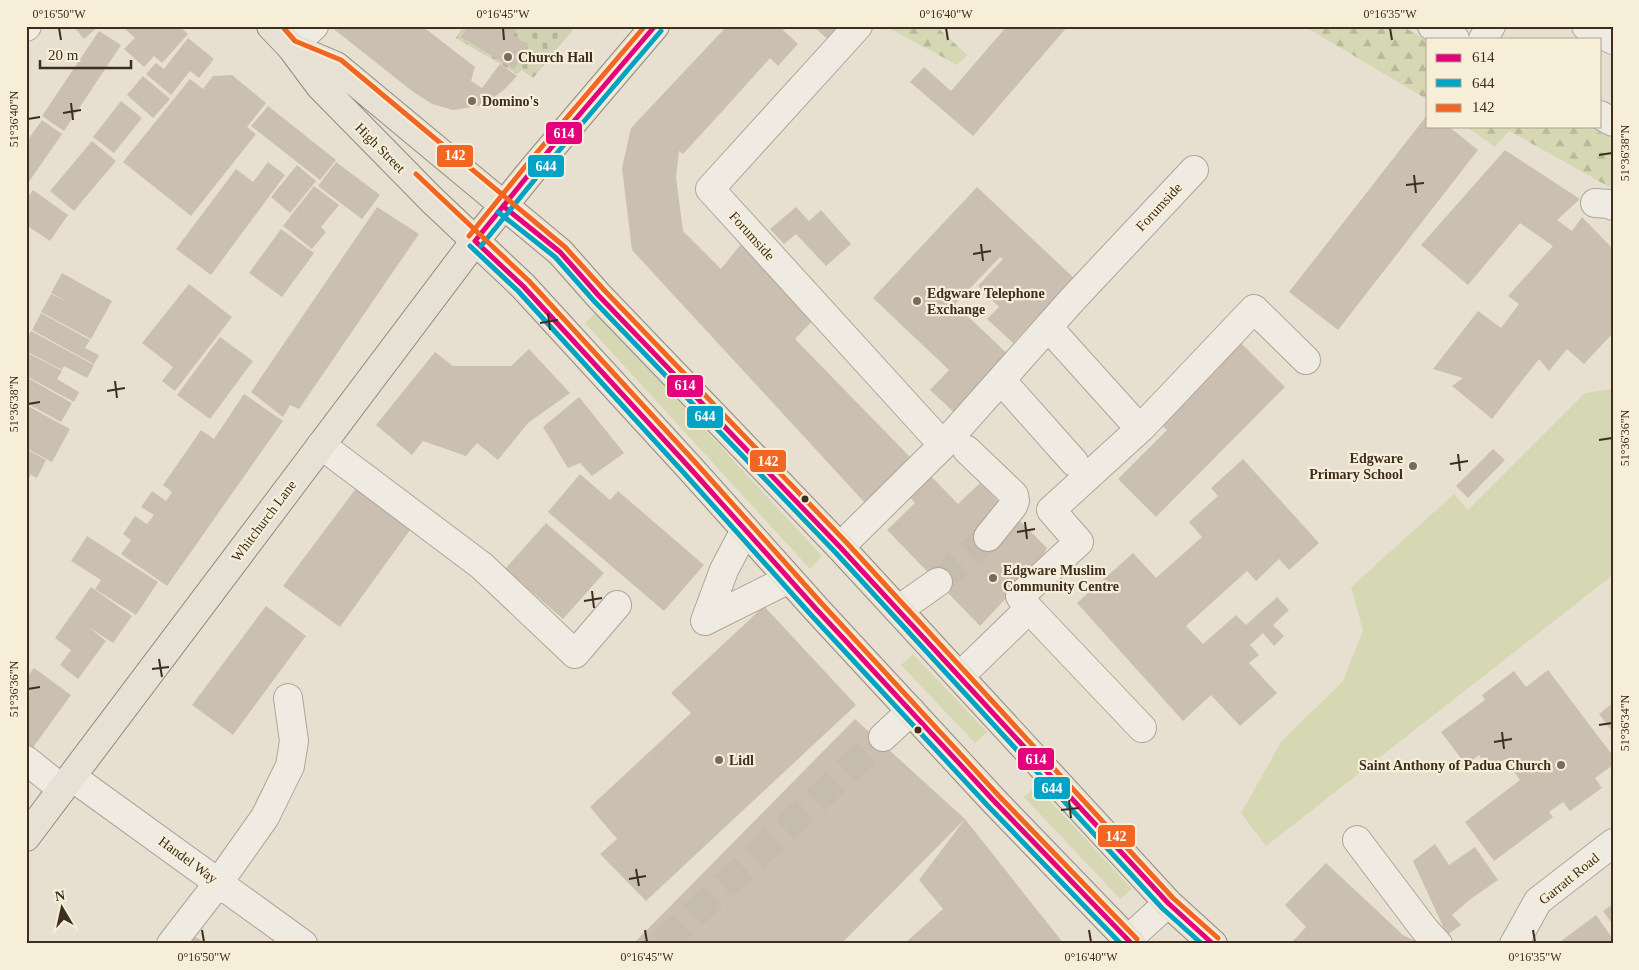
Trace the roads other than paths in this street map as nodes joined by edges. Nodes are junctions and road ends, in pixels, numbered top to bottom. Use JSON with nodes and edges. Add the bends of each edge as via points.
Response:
{"nodes":[{"id":1,"x":271,"y":26,"type":"edge"},
{"id":2,"x":314,"y":26,"type":"edge"},
{"id":3,"x":654,"y":26,"type":"edge"},
{"id":4,"x":858,"y":26,"type":"edge"},
{"id":5,"x":1432,"y":26,"type":"edge"},
{"id":6,"x":1490,"y":26,"type":"edge"},
{"id":7,"x":1586,"y":26,"type":"edge"},
{"id":8,"x":1453,"y":38,"type":"edge"},
{"id":9,"x":1484,"y":38,"type":"edge"},
{"id":10,"x":1613,"y":40,"type":"edge"},
{"id":11,"x":292,"y":47,"type":"junction"},
{"id":12,"x":1194,"y":170,"type":"dead end"},
{"id":13,"x":503,"y":206,"type":"junction"},
{"id":14,"x":475,"y":241,"type":"junction"},
{"id":15,"x":1048,"y":327,"type":"junction"},
{"id":16,"x":1306,"y":360,"type":"dead end"},
{"id":17,"x":1001,"y":380,"type":"junction"},
{"id":18,"x":1141,"y":428,"type":"junction"},
{"id":19,"x":321,"y":445,"type":"junction"},
{"id":20,"x":955,"y":448,"type":"junction"},
{"id":21,"x":1074,"y":462,"type":"dead end"},
{"id":22,"x":745,"y":530,"type":"junction"},
{"id":23,"x":988,"y":537,"type":"tunnel mouth"},
{"id":24,"x":840,"y":546,"type":"junction"},
{"id":25,"x":789,"y":579,"type":"junction"},
{"id":26,"x":938,"y":582,"type":"tunnel mouth"},
{"id":27,"x":617,"y":605,"type":"dead end"},
{"id":28,"x":1029,"y":609,"type":"junction"},
{"id":29,"x":898,"y":610,"type":"junction"},
{"id":30,"x":960,"y":676,"type":"junction"},
{"id":31,"x":288,"y":698,"type":"dead end"},
{"id":32,"x":911,"y":711,"type":"junction"},
{"id":33,"x":1142,"y":728,"type":"dead end"},
{"id":34,"x":883,"y":737,"type":"tunnel mouth"},
{"id":35,"x":26,"y":760,"type":"edge"},
{"id":36,"x":67,"y":783,"type":"junction"},
{"id":37,"x":26,"y":837,"type":"edge"},
{"id":38,"x":1357,"y":840,"type":"dead end"},
{"id":39,"x":1613,"y":843,"type":"edge"},
{"id":40,"x":219,"y":882,"type":"junction"},
{"id":41,"x":1168,"y":902,"type":"junction"},
{"id":42,"x":1520,"y":940,"type":"edge"},
{"id":43,"x":1127,"y":942,"type":"edge"},
{"id":44,"x":170,"y":944,"type":"edge"},
{"id":45,"x":303,"y":944,"type":"edge"},
{"id":46,"x":1213,"y":944,"type":"edge"},
{"id":47,"x":1438,"y":944,"type":"edge"}],
"edges":[{"from":1,"to":11,"type":"main road","name":"High Street"},
{"from":2,"to":11,"type":"street"},
{"from":3,"to":13,"type":"main road","name":"Whitchurch Lane"},
{"from":4,"to":20,"type":"street","name":"Forumside","via":[[710,189]]},
{"from":5,"to":8,"type":"street"},
{"from":6,"to":9,"type":"street"},
{"from":7,"to":10,"type":"street"},
{"from":11,"to":13,"type":"main road","name":"High Street","via":[[336,66]]},
{"from":11,"to":14,"type":"main road","name":"High Street","via":[[320,86]]},
{"from":12,"to":15,"type":"street","name":"Forumside"},
{"from":13,"to":14,"type":"main road","name":"Whitchurch Lane"},
{"from":13,"to":24,"type":"main road","name":"High Street","via":[[560,252]]},
{"from":14,"to":19,"type":"main road","name":"Whitchurch Lane"},
{"from":14,"to":22,"type":"main road","name":"High Street","via":[[523,286]]},
{"from":15,"to":17,"type":"street","name":"Forumside"},
{"from":15,"to":18,"type":"street"},
{"from":16,"to":18,"type":"street","via":[[1254,309]]},
{"from":17,"to":20,"type":"street","name":"Forumside"},
{"from":17,"to":21,"type":"street"},
{"from":18,"to":28,"type":"street","via":[[1051,510],[1079,542],[1020,596]]},
{"from":19,"to":27,"type":"street","via":[[482,566],[574,654]]},
{"from":19,"to":36,"type":"main road","name":"Whitchurch Lane"},
{"from":20,"to":23,"type":"street","via":[[1014,495],[1013,506]]},
{"from":20,"to":24,"type":"street","name":"Forumside"},
{"from":22,"to":25,"type":"main road","name":"High Street"},
{"from":22,"to":25,"type":"street","via":[[724,570],[705,621]]},
{"from":24,"to":29,"type":"main road","name":"High Street"},
{"from":25,"to":32,"type":"main road","name":"High Street"},
{"from":26,"to":29,"type":"street"},
{"from":28,"to":30,"type":"street"},
{"from":28,"to":33,"type":"street"},
{"from":29,"to":30,"type":"main road","name":"High Street"},
{"from":30,"to":41,"type":"main road","name":"High Street"},
{"from":31,"to":40,"type":"street","via":[[294,741],[290,766],[265,817]]},
{"from":32,"to":34,"type":"street"},
{"from":32,"to":43,"type":"main road","name":"High Street"},
{"from":35,"to":36,"type":"street","name":"Handel Way"},
{"from":36,"to":37,"type":"main road","name":"Whitchurch Lane"},
{"from":36,"to":40,"type":"street","name":"Handel Way"},
{"from":38,"to":47,"type":"street"},
{"from":39,"to":42,"type":"street","name":"Garratt Road","via":[[1538,901]]},
{"from":40,"to":44,"type":"street"},
{"from":40,"to":45,"type":"street","name":"Handel Way"},
{"from":41,"to":43,"type":"street"},
{"from":41,"to":46,"type":"main road","name":"High Street"}]}
